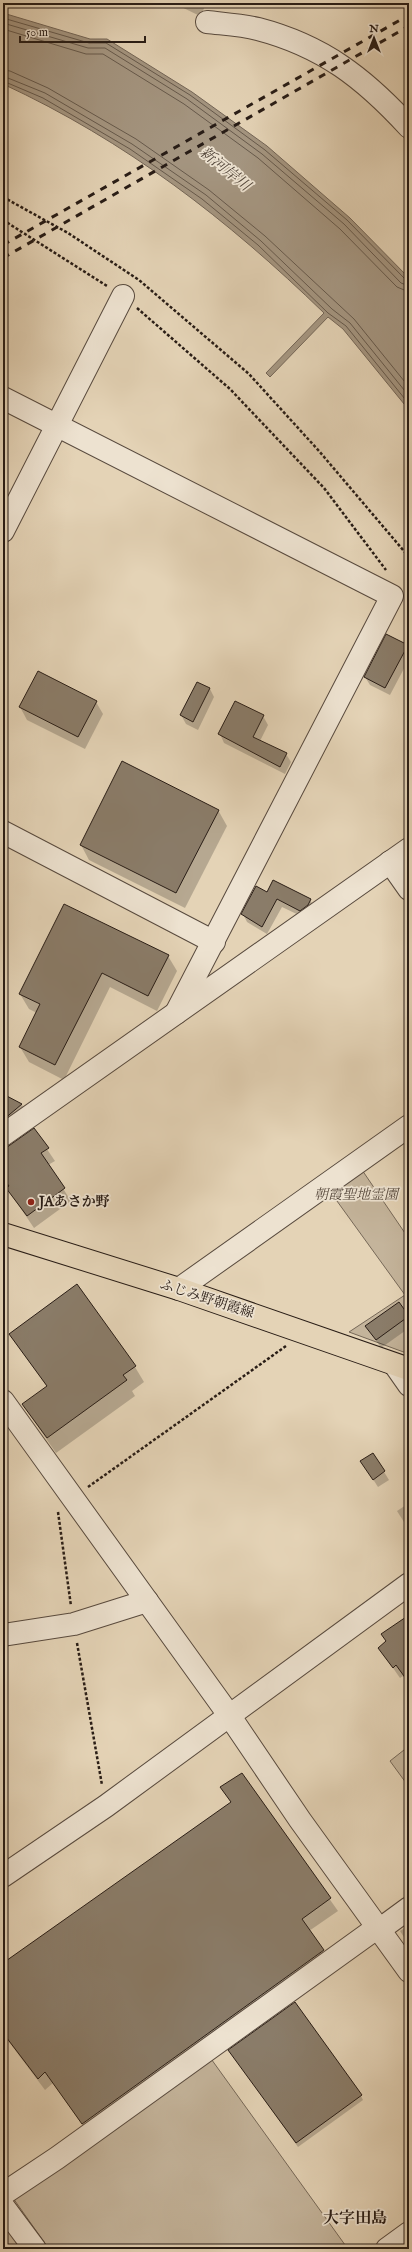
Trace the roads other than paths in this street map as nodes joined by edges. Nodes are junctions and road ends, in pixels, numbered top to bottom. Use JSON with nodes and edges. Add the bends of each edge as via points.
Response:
{"nodes":[{"id":1,"x":207,"y":22,"type":"dead end"},
{"id":2,"x":409,"y":127,"type":"edge"},
{"id":3,"x":123,"y":296,"type":"road end"},
{"id":4,"x":3,"y":398,"type":"edge"},
{"id":5,"x":57,"y":425,"type":"junction"},
{"id":6,"x":3,"y":531,"type":"edge"},
{"id":7,"x":3,"y":832,"type":"edge"},
{"id":8,"x":409,"y":849,"type":"edge"},
{"id":9,"x":390,"y":862,"type":"junction"},
{"id":10,"x":409,"y":889,"type":"edge"},
{"id":11,"x":214,"y":942,"type":"junction"},
{"id":12,"x":176,"y":1013,"type":"junction"},
{"id":13,"x":409,"y":1126,"type":"edge"},
{"id":14,"x":3,"y":1135,"type":"edge"},
{"id":15,"x":4,"y":1234,"type":"edge"},
{"id":16,"x":179,"y":1289,"type":"junction"},
{"id":17,"x":402,"y":1367,"type":"edge"},
{"id":18,"x":409,"y":1385,"type":"edge"},
{"id":19,"x":3,"y":1401,"type":"edge"},
{"id":20,"x":409,"y":1584,"type":"edge"},
{"id":21,"x":147,"y":1601,"type":"junction"},
{"id":22,"x":3,"y":1635,"type":"edge"},
{"id":23,"x":229,"y":1715,"type":"junction"},
{"id":24,"x":3,"y":1876,"type":"edge"},
{"id":25,"x":409,"y":1908,"type":"edge"},
{"id":26,"x":379,"y":1930,"type":"junction"},
{"id":27,"x":409,"y":1971,"type":"edge"},
{"id":28,"x":3,"y":2194,"type":"edge"},
{"id":29,"x":3,"y":2206,"type":"edge"},
{"id":30,"x":409,"y":2233,"type":"edge"},
{"id":31,"x":35,"y":2249,"type":"edge"},
{"id":32,"x":387,"y":2249,"type":"edge"}],
"edges":[{"from":1,"to":2,"type":"street","via":[[257,29],[296,41],[339,63],[384,99]]},
{"from":3,"to":5,"type":"street"},
{"from":4,"to":5,"type":"street"},
{"from":5,"to":6,"type":"street"},
{"from":5,"to":11,"type":"street","via":[[392,596]]},
{"from":7,"to":11,"type":"street"},
{"from":8,"to":9,"type":"street"},
{"from":9,"to":10,"type":"street"},
{"from":9,"to":12,"type":"street"},
{"from":11,"to":12,"type":"street"},
{"from":12,"to":14,"type":"street"},
{"from":13,"to":16,"type":"street"},
{"from":15,"to":16,"type":"main road","name":"ふじみ野朝霞線"},
{"from":16,"to":17,"type":"main road","name":"ふじみ野朝霞線"},
{"from":17,"to":18,"type":"street"},
{"from":19,"to":21,"type":"street"},
{"from":20,"to":23,"type":"street"},
{"from":21,"to":22,"type":"street","via":[[74,1624]]},
{"from":21,"to":23,"type":"street"},
{"from":23,"to":24,"type":"street","via":[[106,1806]]},
{"from":23,"to":26,"type":"street"},
{"from":25,"to":26,"type":"street"},
{"from":26,"to":27,"type":"street"},
{"from":26,"to":28,"type":"street","via":[[371,1932]]},
{"from":29,"to":31,"type":"street"},
{"from":30,"to":32,"type":"street"}]}
